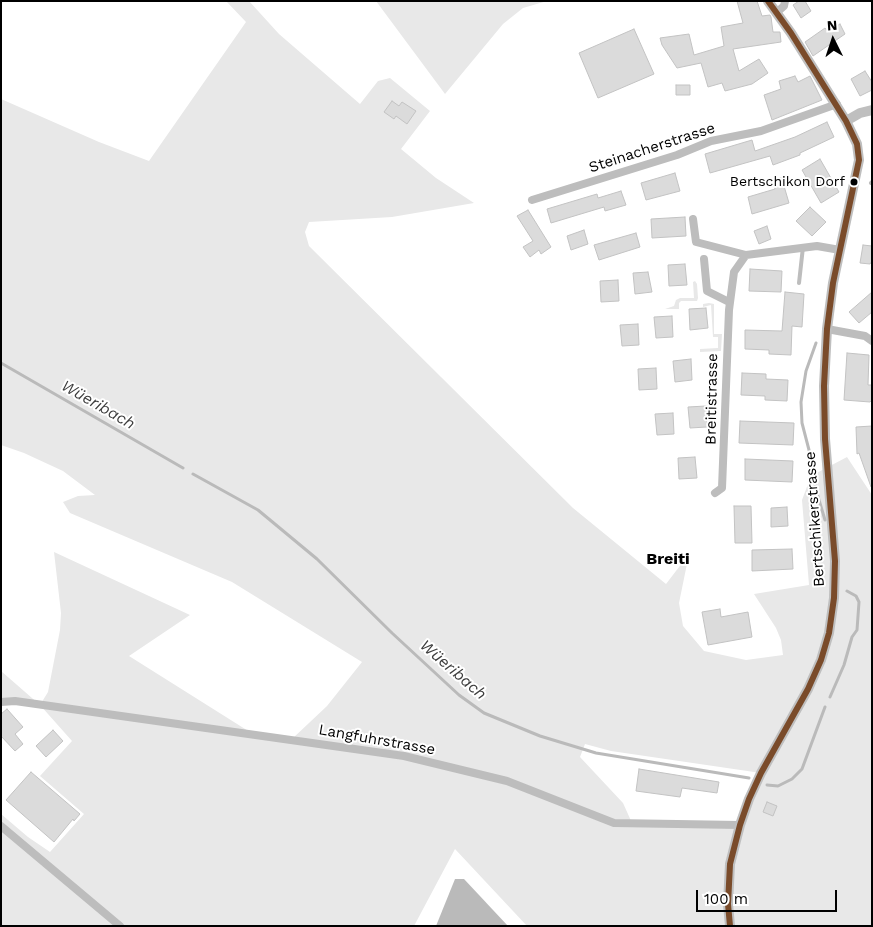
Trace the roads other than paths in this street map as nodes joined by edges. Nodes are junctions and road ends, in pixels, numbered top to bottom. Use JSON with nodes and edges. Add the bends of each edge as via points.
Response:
{"nodes":[{"id":1,"x":768,"y":1,"type":"edge"},
{"id":2,"x":785,"y":1,"type":"edge"},
{"id":3,"x":776,"y":13,"type":"junction"},
{"id":4,"x":836,"y":104,"type":"junction"},
{"id":5,"x":872,"y":110,"type":"edge"},
{"id":6,"x":846,"y":120,"type":"junction"},
{"id":7,"x":532,"y":200,"type":"dead end"},
{"id":8,"x":693,"y":219,"type":"dead end"},
{"id":9,"x":803,"y":247,"type":"junction"},
{"id":10,"x":840,"y":250,"type":"junction"},
{"id":11,"x":746,"y":255,"type":"junction"},
{"id":12,"x":704,"y":259,"type":"dead end"},
{"id":13,"x":799,"y":283,"type":"dead end"},
{"id":14,"x":730,"y":302,"type":"junction"},
{"id":15,"x":827,"y":329,"type":"junction"},
{"id":16,"x":872,"y":341,"type":"edge"},
{"id":17,"x":716,"y":493,"type":"dead end"},
{"id":18,"x":1,"y":702,"type":"edge"},
{"id":19,"x":740,"y":825,"type":"junction"},
{"id":20,"x":1,"y":826,"type":"edge"},
{"id":21,"x":120,"y":926,"type":"edge"},
{"id":22,"x":730,"y":926,"type":"edge"}],
"edges":[{"from":1,"to":3,"type":"street"},
{"from":2,"to":3,"type":"street"},
{"from":3,"to":4,"type":"street"},
{"from":4,"to":6,"type":"street"},
{"from":4,"to":7,"type":"street","name":"Steinacherstrasse","via":[[761,131],[711,141],[677,156]]},
{"from":5,"to":6,"type":"street"},
{"from":6,"to":10,"type":"street","name":"Bertschikerstrasse","via":[[859,151]]},
{"from":8,"to":11,"type":"street","via":[[696,242]]},
{"from":9,"to":10,"type":"street"},
{"from":9,"to":11,"type":"street"},
{"from":9,"to":13,"type":"lane"},
{"from":10,"to":15,"type":"street","name":"Bertschikerstrasse"},
{"from":11,"to":14,"type":"street","name":"Breitistrasse","via":[[734,272]]},
{"from":12,"to":14,"type":"street","via":[[707,291]]},
{"from":14,"to":17,"type":"street","name":"Breitistrasse","via":[[722,488]]},
{"from":15,"to":16,"type":"street","via":[[865,336]]},
{"from":15,"to":19,"type":"street","name":"Bertschikerstrasse","via":[[825,439],[835,561],[829,633],[808,689],[761,772]]},
{"from":18,"to":19,"type":"street","name":"Langfuhrstrasse","via":[[15,701],[404,756],[507,781],[614,823]]},
{"from":19,"to":22,"type":"street","name":"Bertschikerstrasse","via":[[730,864]]},
{"from":20,"to":21,"type":"street"}]}
